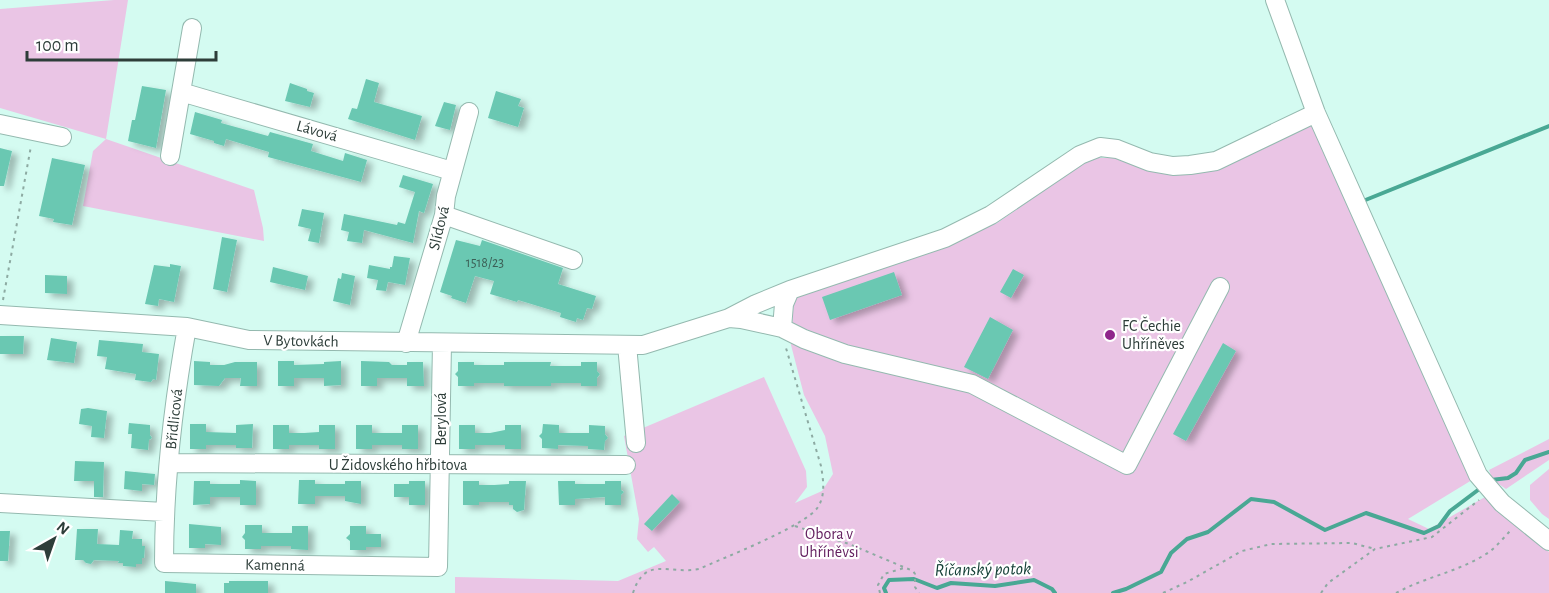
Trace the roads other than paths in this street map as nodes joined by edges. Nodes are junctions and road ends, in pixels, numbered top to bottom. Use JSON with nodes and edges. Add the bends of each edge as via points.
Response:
{"nodes":[{"id":1,"x":1275,"y":0,"type":"edge"},
{"id":2,"x":192,"y":28,"type":"dead end"},
{"id":3,"x":181,"y":92,"type":"junction"},
{"id":4,"x":469,"y":112,"type":"dead end"},
{"id":5,"x":1316,"y":113,"type":"junction"},
{"id":6,"x":0,"y":124,"type":"edge"},
{"id":7,"x":62,"y":137,"type":"dead end"},
{"id":8,"x":170,"y":156,"type":"dead end"},
{"id":9,"x":452,"y":171,"type":"junction"},
{"id":10,"x":444,"y":215,"type":"junction"},
{"id":11,"x":573,"y":260,"type":"dead end"},
{"id":12,"x":1220,"y":287,"type":"dead end"},
{"id":13,"x":790,"y":290,"type":"junction"},
{"id":14,"x":0,"y":315,"type":"edge"},
{"id":15,"x":729,"y":318,"type":"junction"},
{"id":16,"x":187,"y":327,"type":"junction"},
{"id":17,"x":782,"y":328,"type":"junction"},
{"id":18,"x":406,"y":343,"type":"junction"},
{"id":19,"x":442,"y":343,"type":"junction"},
{"id":20,"x":627,"y":345,"type":"junction"},
{"id":21,"x":636,"y":443,"type":"dead end"},
{"id":22,"x":170,"y":463,"type":"junction"},
{"id":23,"x":626,"y":465,"type":"dead end"},
{"id":24,"x":441,"y":466,"type":"junction"},
{"id":25,"x":0,"y":503,"type":"edge"},
{"id":26,"x":164,"y":512,"type":"junction"},
{"id":27,"x":1549,"y":541,"type":"edge"},
{"id":28,"x":438,"y":567,"type":"joint"}],
"edges":[{"from":1,"to":5,"type":"street"},
{"from":2,"to":3,"type":"street"},
{"from":3,"to":8,"type":"street"},
{"from":3,"to":9,"type":"street","name":"Lávová"},
{"from":4,"to":9,"type":"street","name":"Slídová"},
{"from":5,"to":13,"type":"street","name":"V Bytovkách","via":[[1216,160],[1190,165],[1150,162],[1100,147],[1080,155],[991,215],[945,238]]},
{"from":5,"to":27,"type":"street","via":[[1478,475],[1496,497]]},
{"from":6,"to":7,"type":"street"},
{"from":9,"to":10,"type":"street","name":"Slídová"},
{"from":10,"to":11,"type":"street"},
{"from":10,"to":18,"type":"street","name":"Slídová"},
{"from":12,"to":17,"type":"street","via":[[1127,465],[972,384],[844,354]]},
{"from":13,"to":15,"type":"street","name":"V Bytovkách"},
{"from":13,"to":17,"type":"street"},
{"from":14,"to":16,"type":"street","name":"V Bytovkách"},
{"from":15,"to":17,"type":"street"},
{"from":15,"to":20,"type":"street","name":"V Bytovkách","via":[[643,345]]},
{"from":16,"to":18,"type":"street","name":"V Bytovkách","via":[[249,340]]},
{"from":16,"to":22,"type":"street","name":"Břidlicová","via":[[175,398]]},
{"from":18,"to":19,"type":"street","name":"V Bytovkách"},
{"from":19,"to":20,"type":"street","name":"V Bytovkách"},
{"from":19,"to":24,"type":"street","name":"Berylová"},
{"from":20,"to":21,"type":"street"},
{"from":22,"to":24,"type":"street","name":"U Židovského hřbitova"},
{"from":22,"to":26,"type":"street","name":"Břidlicová"},
{"from":23,"to":24,"type":"street","name":"U Židovského hřbitova"},
{"from":24,"to":28,"type":"street","name":"Berylová"},
{"from":25,"to":26,"type":"street"},
{"from":26,"to":28,"type":"street","name":"Kamenná","via":[[164,563]]}]}
